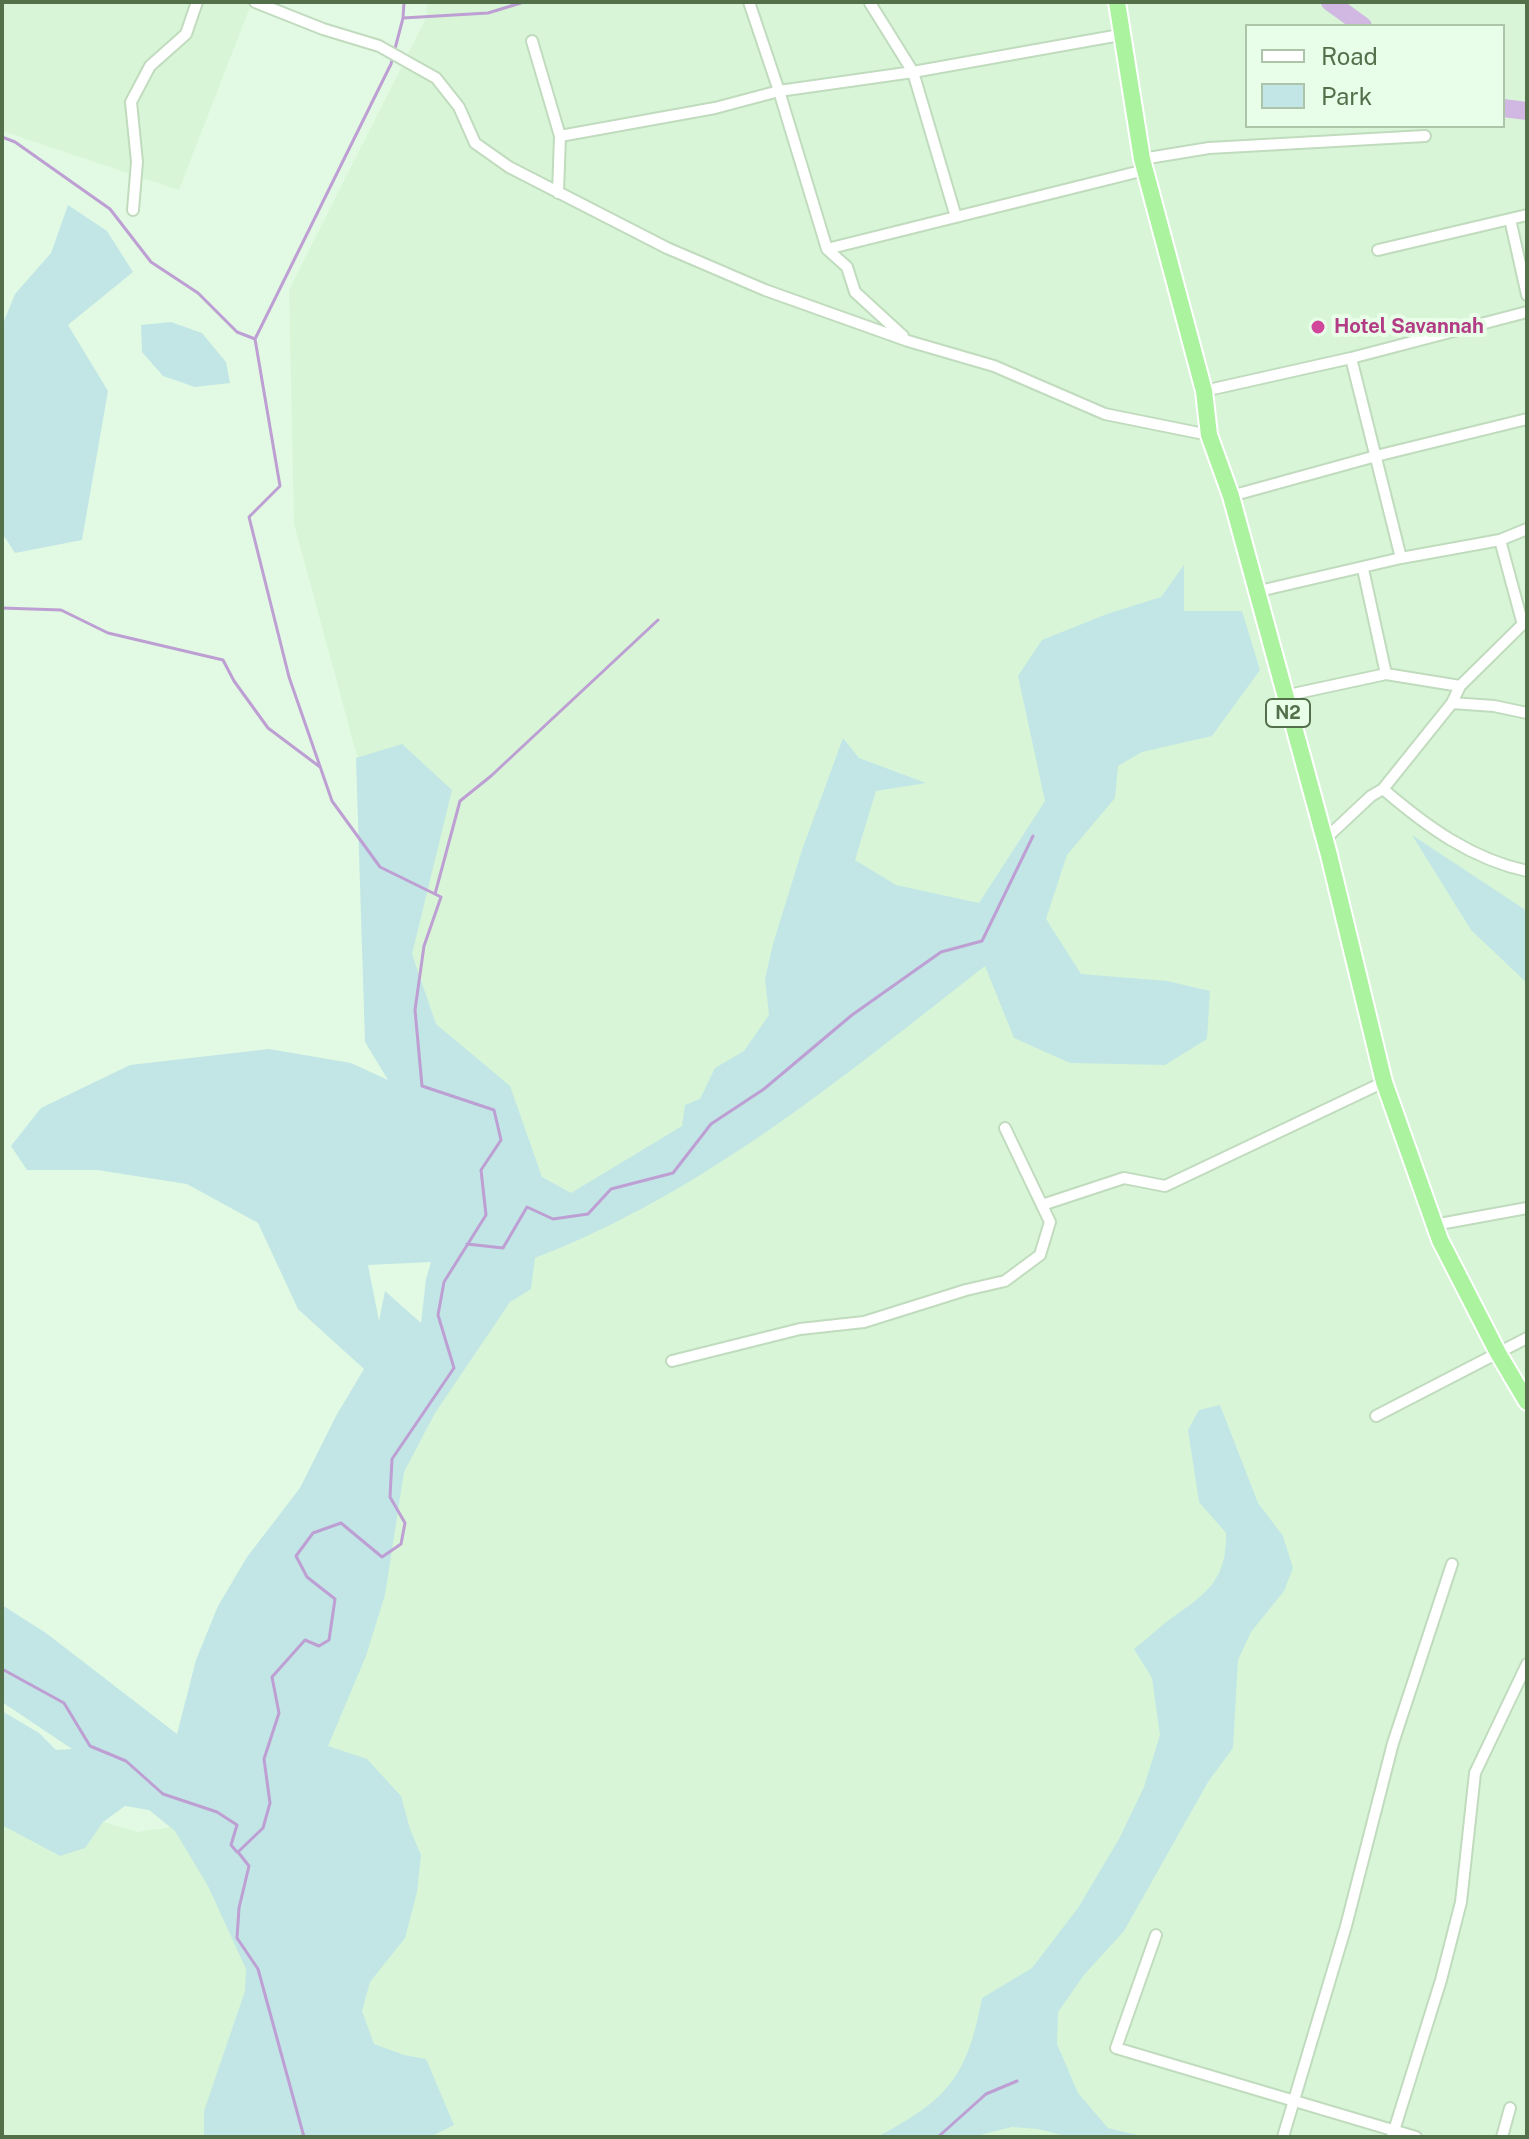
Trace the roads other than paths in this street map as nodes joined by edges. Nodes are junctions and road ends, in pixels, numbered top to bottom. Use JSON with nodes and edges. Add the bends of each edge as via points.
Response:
{"nodes":[{"id":1,"x":197,"y":2,"type":"edge"},
{"id":2,"x":255,"y":2,"type":"edge"},
{"id":3,"x":749,"y":2,"type":"edge"},
{"id":4,"x":1117,"y":2,"type":"edge"},
{"id":5,"x":870,"y":3,"type":"edge"},
{"id":6,"x":1120,"y":35,"type":"junction"},
{"id":7,"x":532,"y":41,"type":"dead end"},
{"id":8,"x":913,"y":72,"type":"junction"},
{"id":9,"x":779,"y":91,"type":"junction"},
{"id":10,"x":560,"y":136,"type":"junction"},
{"id":11,"x":1425,"y":136,"type":"dead end"},
{"id":12,"x":1144,"y":165,"type":"junction"},
{"id":13,"x":558,"y":193,"type":"junction"},
{"id":14,"x":133,"y":210,"type":"dead end"},
{"id":15,"x":1527,"y":215,"type":"edge"},
{"id":16,"x":956,"y":217,"type":"junction"},
{"id":17,"x":1510,"y":219,"type":"junction"},
{"id":18,"x":827,"y":249,"type":"junction"},
{"id":19,"x":1378,"y":250,"type":"dead end"},
{"id":20,"x":1527,"y":295,"type":"edge"},
{"id":21,"x":1527,"y":312,"type":"edge"},
{"id":22,"x":908,"y":341,"type":"junction"},
{"id":23,"x":1351,"y":358,"type":"junction"},
{"id":24,"x":1204,"y":391,"type":"junction"},
{"id":25,"x":1527,"y":419,"type":"edge"},
{"id":26,"x":1209,"y":435,"type":"junction"},
{"id":27,"x":1376,"y":456,"type":"junction"},
{"id":28,"x":1231,"y":496,"type":"junction"},
{"id":29,"x":1527,"y":529,"type":"edge"},
{"id":30,"x":1500,"y":540,"type":"junction"},
{"id":31,"x":1401,"y":558,"type":"junction"},
{"id":32,"x":1363,"y":569,"type":"junction"},
{"id":33,"x":1255,"y":592,"type":"junction"},
{"id":34,"x":1526,"y":627,"type":"edge"},
{"id":35,"x":1386,"y":674,"type":"junction"},
{"id":36,"x":1460,"y":686,"type":"junction"},
{"id":37,"x":1284,"y":696,"type":"junction"},
{"id":38,"x":1452,"y":703,"type":"junction"},
{"id":39,"x":1527,"y":713,"type":"edge"},
{"id":40,"x":1383,"y":789,"type":"junction"},
{"id":41,"x":1323,"y":841,"type":"junction"},
{"id":42,"x":1527,"y":871,"type":"edge"},
{"id":43,"x":1384,"y":1082,"type":"junction"},
{"id":44,"x":1005,"y":1128,"type":"dead end"},
{"id":45,"x":1042,"y":1205,"type":"junction"},
{"id":46,"x":1527,"y":1208,"type":"edge"},
{"id":47,"x":1434,"y":1225,"type":"junction"},
{"id":48,"x":1527,"y":1338,"type":"edge"},
{"id":49,"x":1498,"y":1353,"type":"junction"},
{"id":50,"x":672,"y":1361,"type":"dead end"},
{"id":51,"x":1527,"y":1402,"type":"edge"},
{"id":52,"x":1376,"y":1416,"type":"dead end"},
{"id":53,"x":1452,"y":1564,"type":"dead end"},
{"id":54,"x":1527,"y":1664,"type":"edge"},
{"id":55,"x":1156,"y":1935,"type":"dead end"},
{"id":56,"x":1294,"y":2100,"type":"junction"},
{"id":57,"x":1510,"y":2108,"type":"dead end"},
{"id":58,"x":1392,"y":2134,"type":"edge"},
{"id":59,"x":1283,"y":2137,"type":"edge"},
{"id":60,"x":1416,"y":2137,"type":"edge"},
{"id":61,"x":1502,"y":2137,"type":"edge"}],
"edges":[{"from":1,"to":14,"type":"street","via":[[186,34],[150,66],[131,102],[137,162]]},
{"from":2,"to":13,"type":"street","via":[[379,46],[436,78],[459,107],[475,143]]},
{"from":3,"to":9,"type":"street"},
{"from":4,"to":6,"type":"highway","number":"N2"},
{"from":5,"to":8,"type":"street"},
{"from":6,"to":8,"type":"street"},
{"from":6,"to":12,"type":"highway","number":"N2"},
{"from":7,"to":10,"type":"street"},
{"from":8,"to":9,"type":"street"},
{"from":8,"to":16,"type":"street"},
{"from":9,"to":10,"type":"street"},
{"from":9,"to":18,"type":"street"},
{"from":10,"to":13,"type":"street"},
{"from":11,"to":12,"type":"street","via":[[1209,148]]},
{"from":12,"to":16,"type":"street"},
{"from":12,"to":24,"type":"highway","number":"N2"},
{"from":13,"to":22,"type":"street","via":[[765,290]]},
{"from":15,"to":17,"type":"street"},
{"from":16,"to":18,"type":"street"},
{"from":17,"to":19,"type":"street"},
{"from":17,"to":20,"type":"street"},
{"from":18,"to":22,"type":"street","via":[[847,267],[855,292]]},
{"from":21,"to":23,"type":"street"},
{"from":22,"to":26,"type":"street","via":[[994,366],[1105,414]]},
{"from":23,"to":24,"type":"street"},
{"from":23,"to":27,"type":"street"},
{"from":24,"to":26,"type":"highway","number":"N2"},
{"from":25,"to":27,"type":"street"},
{"from":26,"to":28,"type":"highway","number":"N2"},
{"from":27,"to":28,"type":"street"},
{"from":27,"to":31,"type":"street"},
{"from":28,"to":33,"type":"highway","number":"N2"},
{"from":29,"to":30,"type":"street"},
{"from":30,"to":31,"type":"street"},
{"from":30,"to":34,"type":"street"},
{"from":31,"to":32,"type":"street"},
{"from":32,"to":33,"type":"street"},
{"from":32,"to":35,"type":"street"},
{"from":33,"to":37,"type":"highway","number":"N2"},
{"from":34,"to":36,"type":"street"},
{"from":35,"to":36,"type":"street"},
{"from":35,"to":37,"type":"street"},
{"from":36,"to":38,"type":"street"},
{"from":37,"to":41,"type":"highway","number":"N2"},
{"from":38,"to":39,"type":"street"},
{"from":38,"to":40,"type":"street"},
{"from":40,"to":41,"type":"street"},
{"from":40,"to":42,"type":"street","via":[[1424,824],[1495,863]]},
{"from":41,"to":43,"type":"highway","number":"N2"},
{"from":43,"to":45,"type":"street","via":[[1165,1186],[1124,1178]]},
{"from":43,"to":47,"type":"highway","number":"N2"},
{"from":44,"to":45,"type":"street"},
{"from":45,"to":50,"type":"street","via":[[1050,1222],[1040,1255],[1005,1281],[864,1322],[800,1329]]},
{"from":46,"to":47,"type":"street"},
{"from":47,"to":49,"type":"highway","number":"N2"},
{"from":48,"to":49,"type":"street"},
{"from":49,"to":51,"type":"highway","number":"N2"},
{"from":49,"to":52,"type":"street"},
{"from":53,"to":56,"type":"street","via":[[1393,1743]]},
{"from":54,"to":58,"type":"street","via":[[1475,1773],[1461,1902]]},
{"from":55,"to":56,"type":"street","via":[[1116,2048]]},
{"from":56,"to":58,"type":"street"},
{"from":56,"to":59,"type":"street"},
{"from":57,"to":61,"type":"street"},
{"from":58,"to":60,"type":"street"}]}
